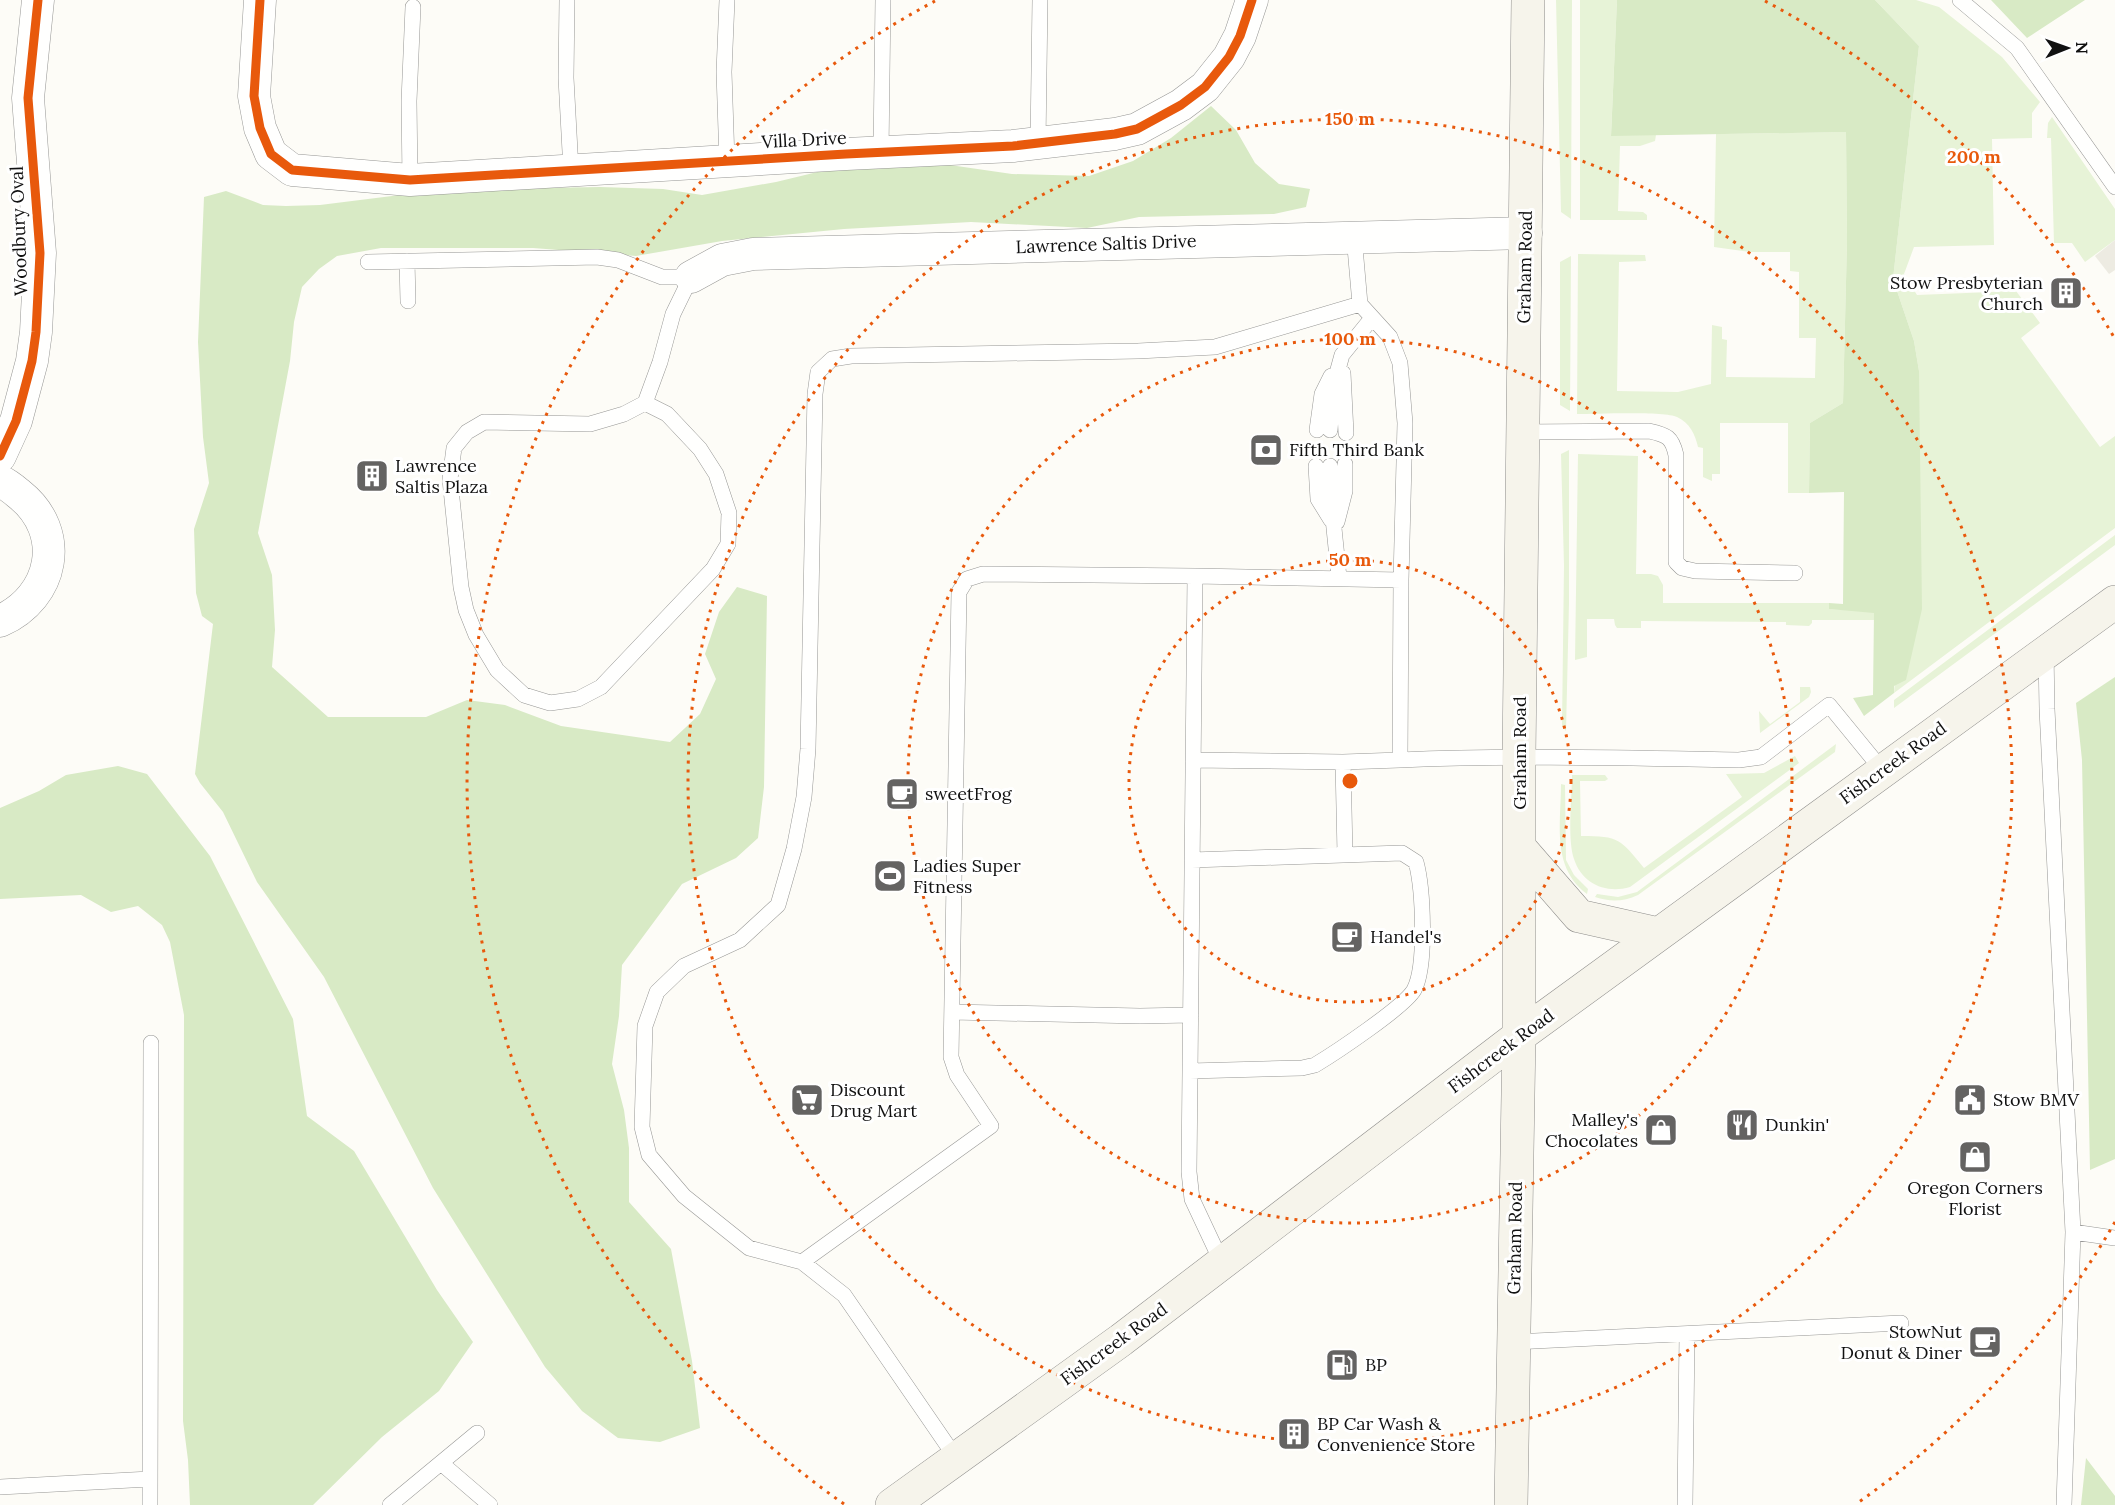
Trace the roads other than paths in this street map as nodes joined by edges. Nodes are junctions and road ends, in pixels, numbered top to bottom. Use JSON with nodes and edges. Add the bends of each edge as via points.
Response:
{"nodes":[{"id":1,"x":38,"y":0,"type":"edge"},
{"id":2,"x":260,"y":0,"type":"edge"},
{"id":3,"x":567,"y":0,"type":"edge"},
{"id":4,"x":726,"y":0,"type":"edge"},
{"id":5,"x":883,"y":0,"type":"edge"},
{"id":6,"x":1040,"y":0,"type":"edge"},
{"id":7,"x":1252,"y":0,"type":"edge"},
{"id":8,"x":1528,"y":0,"type":"edge"},
{"id":9,"x":1960,"y":0,"type":"edge"},
{"id":10,"x":412,"y":7,"type":"dead end"},
{"id":11,"x":1038,"y":143,"type":"junction"},
{"id":12,"x":881,"y":152,"type":"junction"},
{"id":13,"x":727,"y":161,"type":"junction"},
{"id":14,"x":571,"y":170,"type":"junction"},
{"id":15,"x":410,"y":180,"type":"junction"},
{"id":16,"x":2115,"y":187,"type":"edge"},
{"id":17,"x":1526,"y":232,"type":"junction"},
{"id":18,"x":1354,"y":236,"type":"junction"},
{"id":19,"x":407,"y":261,"type":"junction"},
{"id":20,"x":368,"y":262,"type":"dead end"},
{"id":21,"x":691,"y":277,"type":"junction"},
{"id":22,"x":408,"y":301,"type":"dead end"},
{"id":23,"x":1360,"y":304,"type":"junction"},
{"id":24,"x":1372,"y":318,"type":"junction"},
{"id":25,"x":1342,"y":355,"type":"junction"},
{"id":26,"x":645,"y":403,"type":"junction"},
{"id":27,"x":1324,"y":430,"type":"dead end"},
{"id":28,"x":1523,"y":432,"type":"junction"},
{"id":29,"x":1346,"y":433,"type":"dead end"},
{"id":30,"x":0,"y":456,"type":"edge"},
{"id":31,"x":1330,"y":465,"type":"dead end"},
{"id":32,"x":0,"y":481,"type":"edge"},
{"id":33,"x":1796,"y":573,"type":"dead end"},
{"id":34,"x":1195,"y":576,"type":"junction"},
{"id":35,"x":1339,"y":579,"type":"junction"},
{"id":36,"x":1401,"y":580,"type":"junction"},
{"id":37,"x":2115,"y":602,"type":"edge"},
{"id":38,"x":0,"y":621,"type":"edge"},
{"id":39,"x":2046,"y":652,"type":"junction"},
{"id":40,"x":1519,"y":756,"type":"junction"},
{"id":41,"x":1193,"y":760,"type":"junction"},
{"id":42,"x":1400,"y":760,"type":"junction"},
{"id":43,"x":1342,"y":762,"type":"junction"},
{"id":44,"x":1883,"y":771,"type":"junction"},
{"id":45,"x":1519,"y":847,"type":"junction"},
{"id":46,"x":1345,"y":854,"type":"junction"},
{"id":47,"x":1192,"y":860,"type":"junction"},
{"id":48,"x":1659,"y":934,"type":"junction"},
{"id":49,"x":952,"y":1012,"type":"junction"},
{"id":50,"x":1191,"y":1015,"type":"junction"},
{"id":51,"x":1519,"y":1036,"type":"junction"},
{"id":52,"x":151,"y":1043,"type":"dead end"},
{"id":53,"x":1191,"y":1071,"type":"junction"},
{"id":54,"x":2073,"y":1232,"type":"junction"},
{"id":55,"x":2115,"y":1238,"type":"edge"},
{"id":56,"x":802,"y":1262,"type":"junction"},
{"id":57,"x":1222,"y":1263,"type":"junction"},
{"id":58,"x":1901,"y":1323,"type":"dead end"},
{"id":59,"x":1687,"y":1334,"type":"junction"},
{"id":60,"x":1514,"y":1342,"type":"junction"},
{"id":61,"x":477,"y":1433,"type":"dead end"},
{"id":62,"x":956,"y":1458,"type":"junction"},
{"id":63,"x":441,"y":1463,"type":"junction"},
{"id":64,"x":150,"y":1479,"type":"junction"},
{"id":65,"x":0,"y":1487,"type":"edge"},
{"id":66,"x":150,"y":1505,"type":"edge"},
{"id":67,"x":390,"y":1505,"type":"edge"},
{"id":68,"x":490,"y":1505,"type":"edge"},
{"id":69,"x":892,"y":1505,"type":"edge"},
{"id":70,"x":1511,"y":1505,"type":"edge"},
{"id":71,"x":1685,"y":1505,"type":"edge"},
{"id":72,"x":2064,"y":1505,"type":"edge"}],
"edges":[{"from":1,"to":30,"type":"street","name":"Woodbury Oval","via":[[28,98],[40,253],[36,332],[16,421]]},
{"from":2,"to":15,"type":"street","name":"Villa Drive","via":[[254,96],[260,128],[271,154],[292,170]]},
{"from":3,"to":14,"type":"lane"},
{"from":4,"to":13,"type":"lane"},
{"from":5,"to":12,"type":"lane"},
{"from":6,"to":11,"type":"lane"},
{"from":7,"to":11,"type":"street","name":"Villa Drive","via":[[1229,57],[1205,87],[1182,105],[1137,129]]},
{"from":8,"to":17,"type":"main road","name":"Graham Road"},
{"from":9,"to":16,"type":"lane","via":[[2017,48]]},
{"from":10,"to":15,"type":"lane"},
{"from":11,"to":12,"type":"street","name":"Villa Drive"},
{"from":12,"to":13,"type":"street","name":"Villa Drive"},
{"from":13,"to":14,"type":"street","name":"Villa Drive"},
{"from":14,"to":15,"type":"street","name":"Villa Drive"},
{"from":17,"to":18,"type":"street","name":"Lawrence Saltis Drive"},
{"from":17,"to":28,"type":"main road","name":"Graham Road"},
{"from":18,"to":21,"type":"street","name":"Lawrence Saltis Drive","via":[[753,254],[722,260]]},
{"from":18,"to":23,"type":"lane"},
{"from":19,"to":20,"type":"lane"},
{"from":19,"to":21,"type":"lane","via":[[597,257],[618,260],[662,277]]},
{"from":19,"to":22,"type":"lane"},
{"from":21,"to":26,"type":"lane","via":[[673,314]]},
{"from":23,"to":24,"type":"lane"},
{"from":23,"to":56,"type":"lane","via":[[1215,347],[851,356],[832,359],[818,372],[808,749],[794,849],[777,905],[740,940],[684,966],[657,992],[645,1026],[642,1126],[649,1155],[684,1196],[749,1248]]},
{"from":24,"to":25,"type":"lane"},
{"from":24,"to":36,"type":"lane","via":[[1390,337],[1400,363],[1405,423]]},
{"from":25,"to":27,"type":"lane"},
{"from":25,"to":29,"type":"lane"},
{"from":26,"to":26,"type":"lane","via":[[590,424],[484,422],[467,432],[454,448],[450,479],[466,610],[497,670],[524,695],[550,703],[578,699],[601,687],[713,569],[728,544],[729,513],[716,474],[700,449],[667,414]]},
{"from":28,"to":33,"type":"lane","via":[[1663,434],[1672,441],[1676,455],[1676,562],[1695,571]]},
{"from":28,"to":40,"type":"main road","name":"Graham Road"},
{"from":31,"to":35,"type":"lane"},
{"from":32,"to":38,"type":"street","via":[[30,503],[44,527],[49,554],[43,579],[29,603]]},
{"from":34,"to":35,"type":"lane"},
{"from":34,"to":41,"type":"lane"},
{"from":34,"to":49,"type":"lane","via":[[983,574],[967,579],[959,592]]},
{"from":35,"to":36,"type":"lane"},
{"from":36,"to":42,"type":"lane"},
{"from":37,"to":39,"type":"main road","name":"Fishcreek Road"},
{"from":39,"to":44,"type":"main road","name":"Fishcreek Road"},
{"from":39,"to":54,"type":"lane"},
{"from":40,"to":42,"type":"lane"},
{"from":40,"to":44,"type":"lane","via":[[1739,760],[1761,757],[1829,705]]},
{"from":40,"to":45,"type":"main road","name":"Graham Road"},
{"from":41,"to":43,"type":"lane"},
{"from":41,"to":47,"type":"lane"},
{"from":42,"to":43,"type":"lane"},
{"from":43,"to":46,"type":"lane"},
{"from":44,"to":48,"type":"main road","name":"Fishcreek Road"},
{"from":45,"to":48,"type":"main road","via":[[1579,916]]},
{"from":45,"to":51,"type":"main road","name":"Graham Road"},
{"from":46,"to":47,"type":"lane"},
{"from":46,"to":53,"type":"lane","via":[[1402,853],[1416,862],[1420,877],[1422,965],[1414,990],[1400,1005],[1315,1065]]},
{"from":47,"to":50,"type":"lane"},
{"from":48,"to":51,"type":"main road","name":"Fishcreek Road"},
{"from":49,"to":50,"type":"lane"},
{"from":49,"to":56,"type":"lane","via":[[951,1057],[957,1075],[991,1126]]},
{"from":50,"to":53,"type":"lane"},
{"from":51,"to":57,"type":"main road","name":"Fishcreek Road"},
{"from":51,"to":60,"type":"main road","name":"Graham Road"},
{"from":52,"to":64,"type":"lane"},
{"from":53,"to":57,"type":"lane","via":[[1192,1199]]},
{"from":54,"to":55,"type":"lane"},
{"from":54,"to":72,"type":"lane"},
{"from":56,"to":62,"type":"lane","via":[[844,1295]]},
{"from":57,"to":62,"type":"main road","name":"Fishcreek Road"},
{"from":58,"to":59,"type":"lane"},
{"from":59,"to":60,"type":"lane"},
{"from":59,"to":71,"type":"lane"},
{"from":60,"to":70,"type":"main road","name":"Graham Road"},
{"from":61,"to":63,"type":"lane"},
{"from":62,"to":69,"type":"main road","name":"Fishcreek Road"},
{"from":63,"to":67,"type":"lane"},
{"from":63,"to":68,"type":"lane"},
{"from":64,"to":65,"type":"lane"},
{"from":64,"to":66,"type":"lane"}]}
